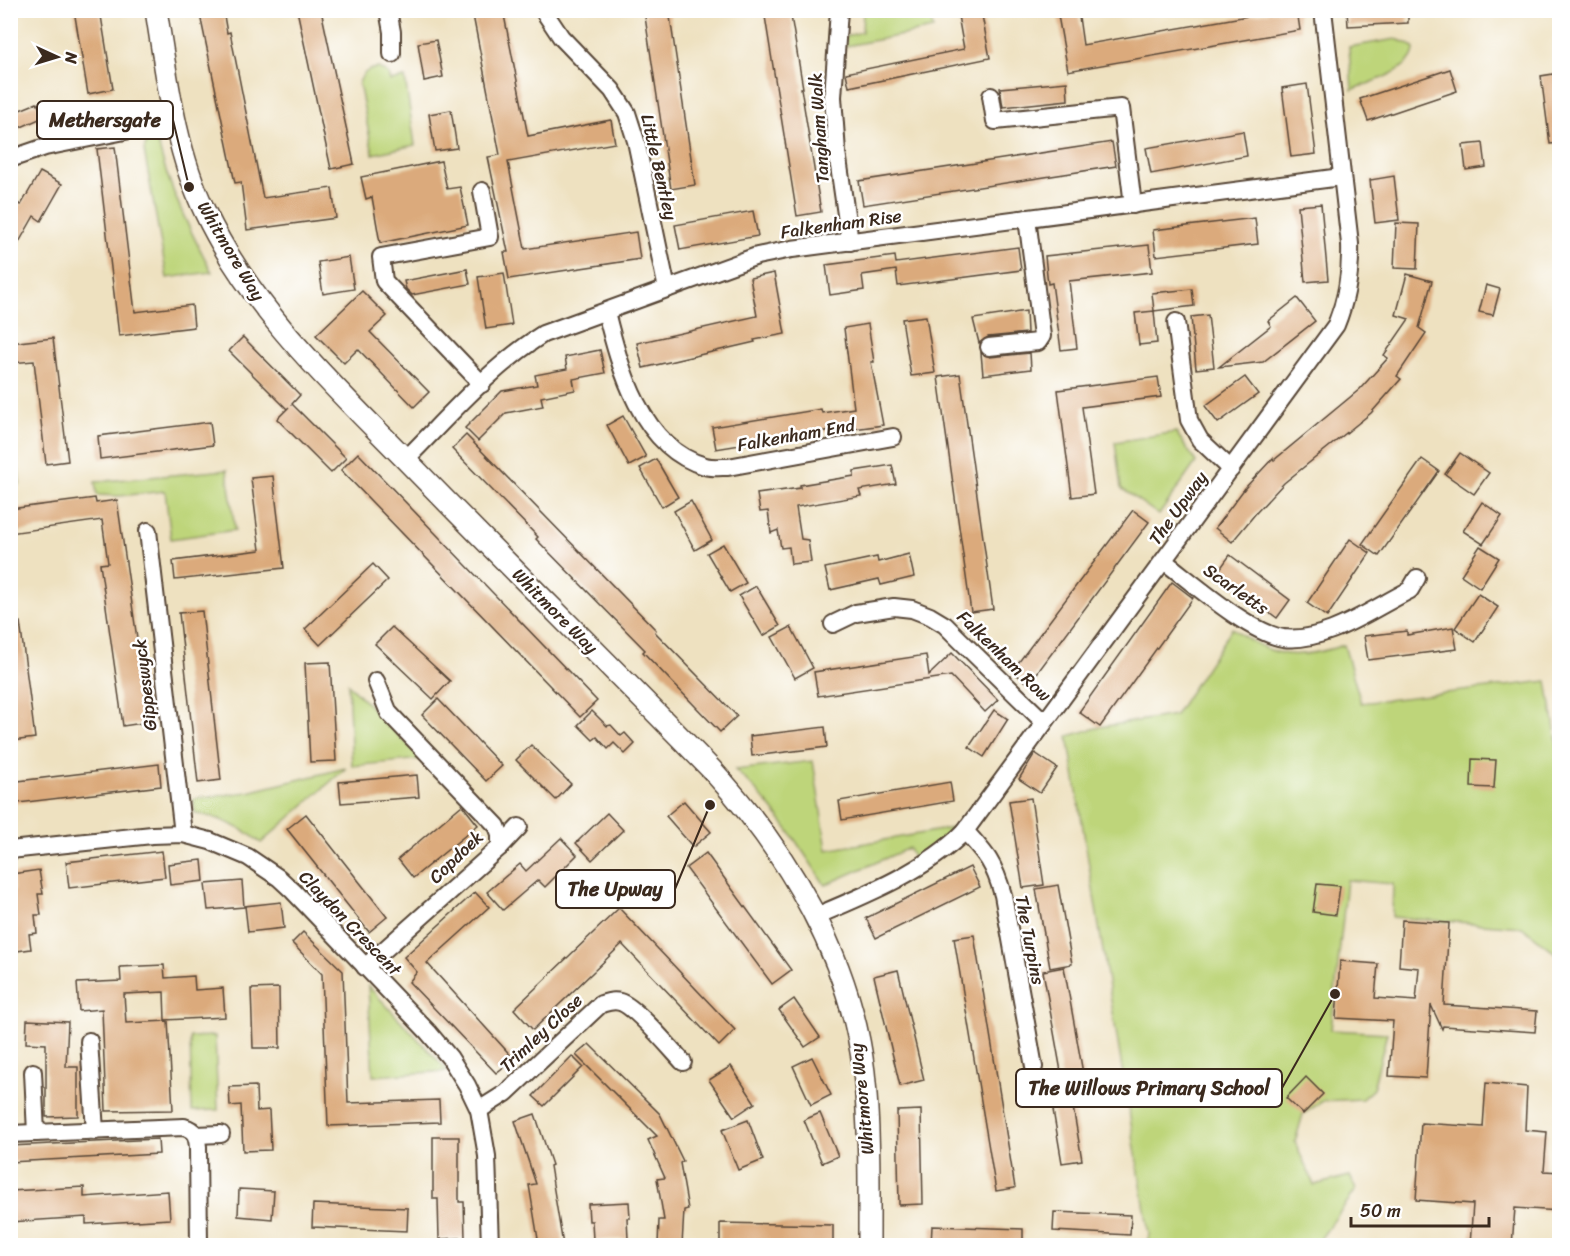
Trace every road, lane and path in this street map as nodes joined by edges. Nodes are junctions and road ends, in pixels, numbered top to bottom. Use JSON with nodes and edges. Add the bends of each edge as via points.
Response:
{"nodes":[{"id":1,"x":156,"y":10,"type":"edge"},
{"id":2,"x":388,"y":10,"type":"edge"},
{"id":3,"x":543,"y":10,"type":"edge"},
{"id":4,"x":839,"y":10,"type":"edge"},
{"id":5,"x":1323,"y":10,"type":"edge"},
{"id":6,"x":392,"y":54,"type":"dead end"},
{"id":7,"x":992,"y":96,"type":"dead end"},
{"id":8,"x":175,"y":121,"type":"junction"},
{"id":9,"x":10,"y":159,"type":"edge"},
{"id":10,"x":1341,"y":177,"type":"junction"},
{"id":11,"x":482,"y":191,"type":"dead end"},
{"id":12,"x":1133,"y":205,"type":"junction"},
{"id":13,"x":1026,"y":218,"type":"junction"},
{"id":14,"x":850,"y":242,"type":"junction"},
{"id":15,"x":667,"y":289,"type":"junction"},
{"id":16,"x":606,"y":312,"type":"junction"},
{"id":17,"x":1176,"y":322,"type":"dead end"},
{"id":18,"x":989,"y":347,"type":"dead end"},
{"id":19,"x":482,"y":384,"type":"junction"},
{"id":20,"x":893,"y":437,"type":"dead end"},
{"id":21,"x":406,"y":459,"type":"junction"},
{"id":22,"x":1231,"y":469,"type":"junction"},
{"id":23,"x":148,"y":531,"type":"dead end"},
{"id":24,"x":1164,"y":561,"type":"junction"},
{"id":25,"x":1417,"y":578,"type":"dead end"},
{"id":26,"x":833,"y":624,"type":"dead end"},
{"id":27,"x":376,"y":681,"type":"dead end"},
{"id":28,"x":1044,"y":722,"type":"junction"},
{"id":29,"x":519,"y":827,"type":"dead end"},
{"id":30,"x":965,"y":831,"type":"junction"},
{"id":31,"x":183,"y":834,"type":"junction"},
{"id":32,"x":500,"y":847,"type":"junction"},
{"id":33,"x":10,"y":850,"type":"edge"},
{"id":34,"x":816,"y":916,"type":"junction"},
{"id":35,"x":365,"y":967,"type":"junction"},
{"id":36,"x":89,"y":1041,"type":"dead end"},
{"id":37,"x":683,"y":1062,"type":"dead end"},
{"id":38,"x":1034,"y":1067,"type":"dead end"},
{"id":39,"x":33,"y":1072,"type":"dead end"},
{"id":40,"x":479,"y":1110,"type":"junction"},
{"id":41,"x":95,"y":1131,"type":"junction"},
{"id":42,"x":36,"y":1133,"type":"junction"},
{"id":43,"x":10,"y":1134,"type":"edge"},
{"id":44,"x":221,"y":1134,"type":"dead end"},
{"id":45,"x":196,"y":1135,"type":"junction"},
{"id":46,"x":199,"y":1245,"type":"edge"},
{"id":47,"x":490,"y":1245,"type":"edge"},
{"id":48,"x":869,"y":1245,"type":"edge"}],
"edges":[{"from":1,"to":8,"type":"street","name":"Whitmore Way"},
{"from":2,"to":6,"type":"street"},
{"from":3,"to":15,"type":"street","name":"Little Bentley","via":[[561,37],[612,90],[627,113]]},
{"from":4,"to":14,"type":"street","name":"Tangham Walk","via":[[833,97]]},
{"from":5,"to":10,"type":"street","name":"The Upway"},
{"from":7,"to":12,"type":"street","via":[[995,121],[1121,108]]},
{"from":8,"to":9,"type":"street","via":[[53,145]]},
{"from":8,"to":21,"type":"street","name":"Whitmore Way","via":[[202,204],[241,273],[277,324]]},
{"from":10,"to":12,"type":"street","name":"Falkenham Rise"},
{"from":10,"to":22,"type":"street","name":"The Upway","via":[[1350,244],[1350,272],[1343,308],[1326,341]]},
{"from":11,"to":19,"type":"street","via":[[490,237],[381,257],[384,281]]},
{"from":12,"to":13,"type":"street","name":"Falkenham Rise"},
{"from":13,"to":14,"type":"street","name":"Falkenham Rise"},
{"from":13,"to":18,"type":"street","via":[[1042,336],[1038,342]]},
{"from":14,"to":15,"type":"street","name":"Falkenham Rise","via":[[757,256]]},
{"from":15,"to":16,"type":"street","name":"Falkenham Rise"},
{"from":16,"to":19,"type":"street","name":"Falkenham Rise","via":[[543,334],[522,347]]},
{"from":16,"to":20,"type":"street","name":"Falkenham End","via":[[618,359],[642,413],[663,440],[706,467],[728,467]]},
{"from":17,"to":22,"type":"street","via":[[1189,420],[1200,440]]},
{"from":19,"to":21,"type":"street","name":"Falkenham Rise"},
{"from":21,"to":34,"type":"street","name":"Whitmore Way","via":[[745,805]]},
{"from":22,"to":24,"type":"street","name":"The Upway"},
{"from":23,"to":31,"type":"street","name":"Gippeswyck"},
{"from":24,"to":25,"type":"street","name":"Scarletts","via":[[1243,621],[1284,638],[1311,637],[1334,629],[1410,590]]},
{"from":24,"to":28,"type":"street","name":"The Upway"},
{"from":26,"to":28,"type":"street","name":"Falkenham Row","via":[[856,613],[894,607],[930,616],[945,625]]},
{"from":27,"to":32,"type":"street","name":"Copdoek","via":[[389,713],[497,826]]},
{"from":28,"to":30,"type":"street","name":"The Upway"},
{"from":29,"to":32,"type":"street"},
{"from":30,"to":34,"type":"street","name":"The Upway","via":[[924,864]]},
{"from":30,"to":38,"type":"street","name":"The Turpins","via":[[996,869]]},
{"from":31,"to":33,"type":"street","name":"Claydon Crescent"},
{"from":31,"to":35,"type":"street","name":"Claydon Crescent","via":[[248,857],[279,878]]},
{"from":32,"to":35,"type":"street","name":"Copdoek"},
{"from":34,"to":48,"type":"street","name":"Whitmore Way","via":[[850,1005],[863,1070],[869,1139]]},
{"from":35,"to":40,"type":"street","name":"Claydon Crescent","via":[[450,1058]]},
{"from":36,"to":41,"type":"street"},
{"from":37,"to":40,"type":"street","name":"Trimley Close","via":[[633,1009],[611,1001],[601,1004],[506,1093]]},
{"from":39,"to":42,"type":"street"},
{"from":40,"to":47,"type":"street","name":"Claydon Crescent","via":[[487,1156]]},
{"from":41,"to":42,"type":"street"},
{"from":41,"to":45,"type":"street","via":[[184,1127]]},
{"from":42,"to":43,"type":"street"},
{"from":44,"to":45,"type":"street"},
{"from":45,"to":46,"type":"street"}]}
